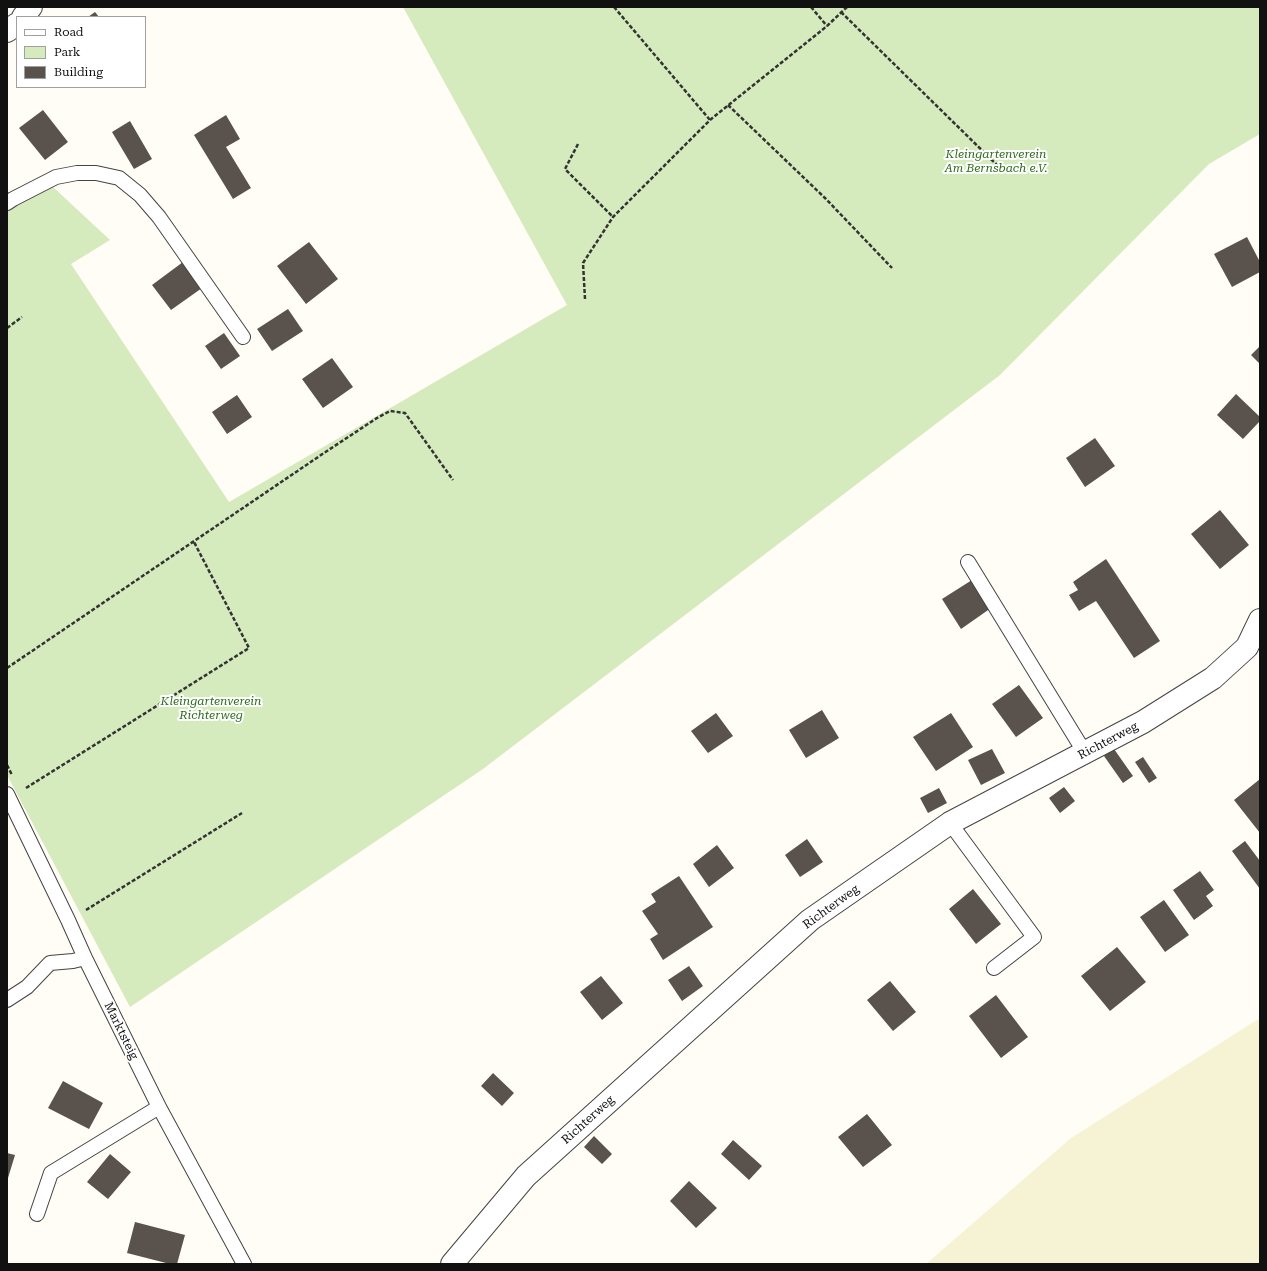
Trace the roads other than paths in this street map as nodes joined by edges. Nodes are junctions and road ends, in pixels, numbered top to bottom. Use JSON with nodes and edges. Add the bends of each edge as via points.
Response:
{"nodes":[{"id":1,"x":31,"y":7,"type":"edge"},
{"id":2,"x":24,"y":16,"type":"edge"},
{"id":3,"x":16,"y":25,"type":"edge"},
{"id":4,"x":7,"y":31,"type":"edge"},
{"id":5,"x":7,"y":203,"type":"edge"},
{"id":6,"x":243,"y":337,"type":"dead end"},
{"id":7,"x":968,"y":562,"type":"dead end"},
{"id":8,"x":1260,"y":620,"type":"edge"},
{"id":9,"x":1085,"y":753,"type":"junction"},
{"id":10,"x":14,"y":793,"type":"edge"},
{"id":11,"x":950,"y":824,"type":"junction"},
{"id":12,"x":85,"y":958,"type":"junction"},
{"id":13,"x":994,"y":968,"type":"dead end"},
{"id":14,"x":7,"y":1000,"type":"edge"},
{"id":15,"x":159,"y":1107,"type":"junction"},
{"id":16,"x":37,"y":1214,"type":"dead end"},
{"id":17,"x":244,"y":1264,"type":"edge"},
{"id":18,"x":452,"y":1264,"type":"edge"}],
"edges":[{"from":1,"to":2,"type":"street"},
{"from":3,"to":4,"type":"street"},
{"from":5,"to":6,"type":"lane","via":[[56,177],[96,172],[119,178],[140,195],[159,217]]},
{"from":7,"to":9,"type":"lane"},
{"from":8,"to":9,"type":"street","name":"Richterweg","via":[[1247,647],[1213,678],[1143,722]]},
{"from":9,"to":11,"type":"street","name":"Richterweg"},
{"from":10,"to":12,"type":"lane","name":"Marktsteig"},
{"from":11,"to":13,"type":"lane","via":[[1034,937]]},
{"from":11,"to":18,"type":"street","name":"Richterweg","via":[[810,920],[526,1176]]},
{"from":12,"to":14,"type":"lane","via":[[50,963],[27,987]]},
{"from":12,"to":15,"type":"lane","name":"Marktsteig"},
{"from":15,"to":16,"type":"lane","via":[[51,1173]]},
{"from":15,"to":17,"type":"lane","name":"Marktsteig"}]}
